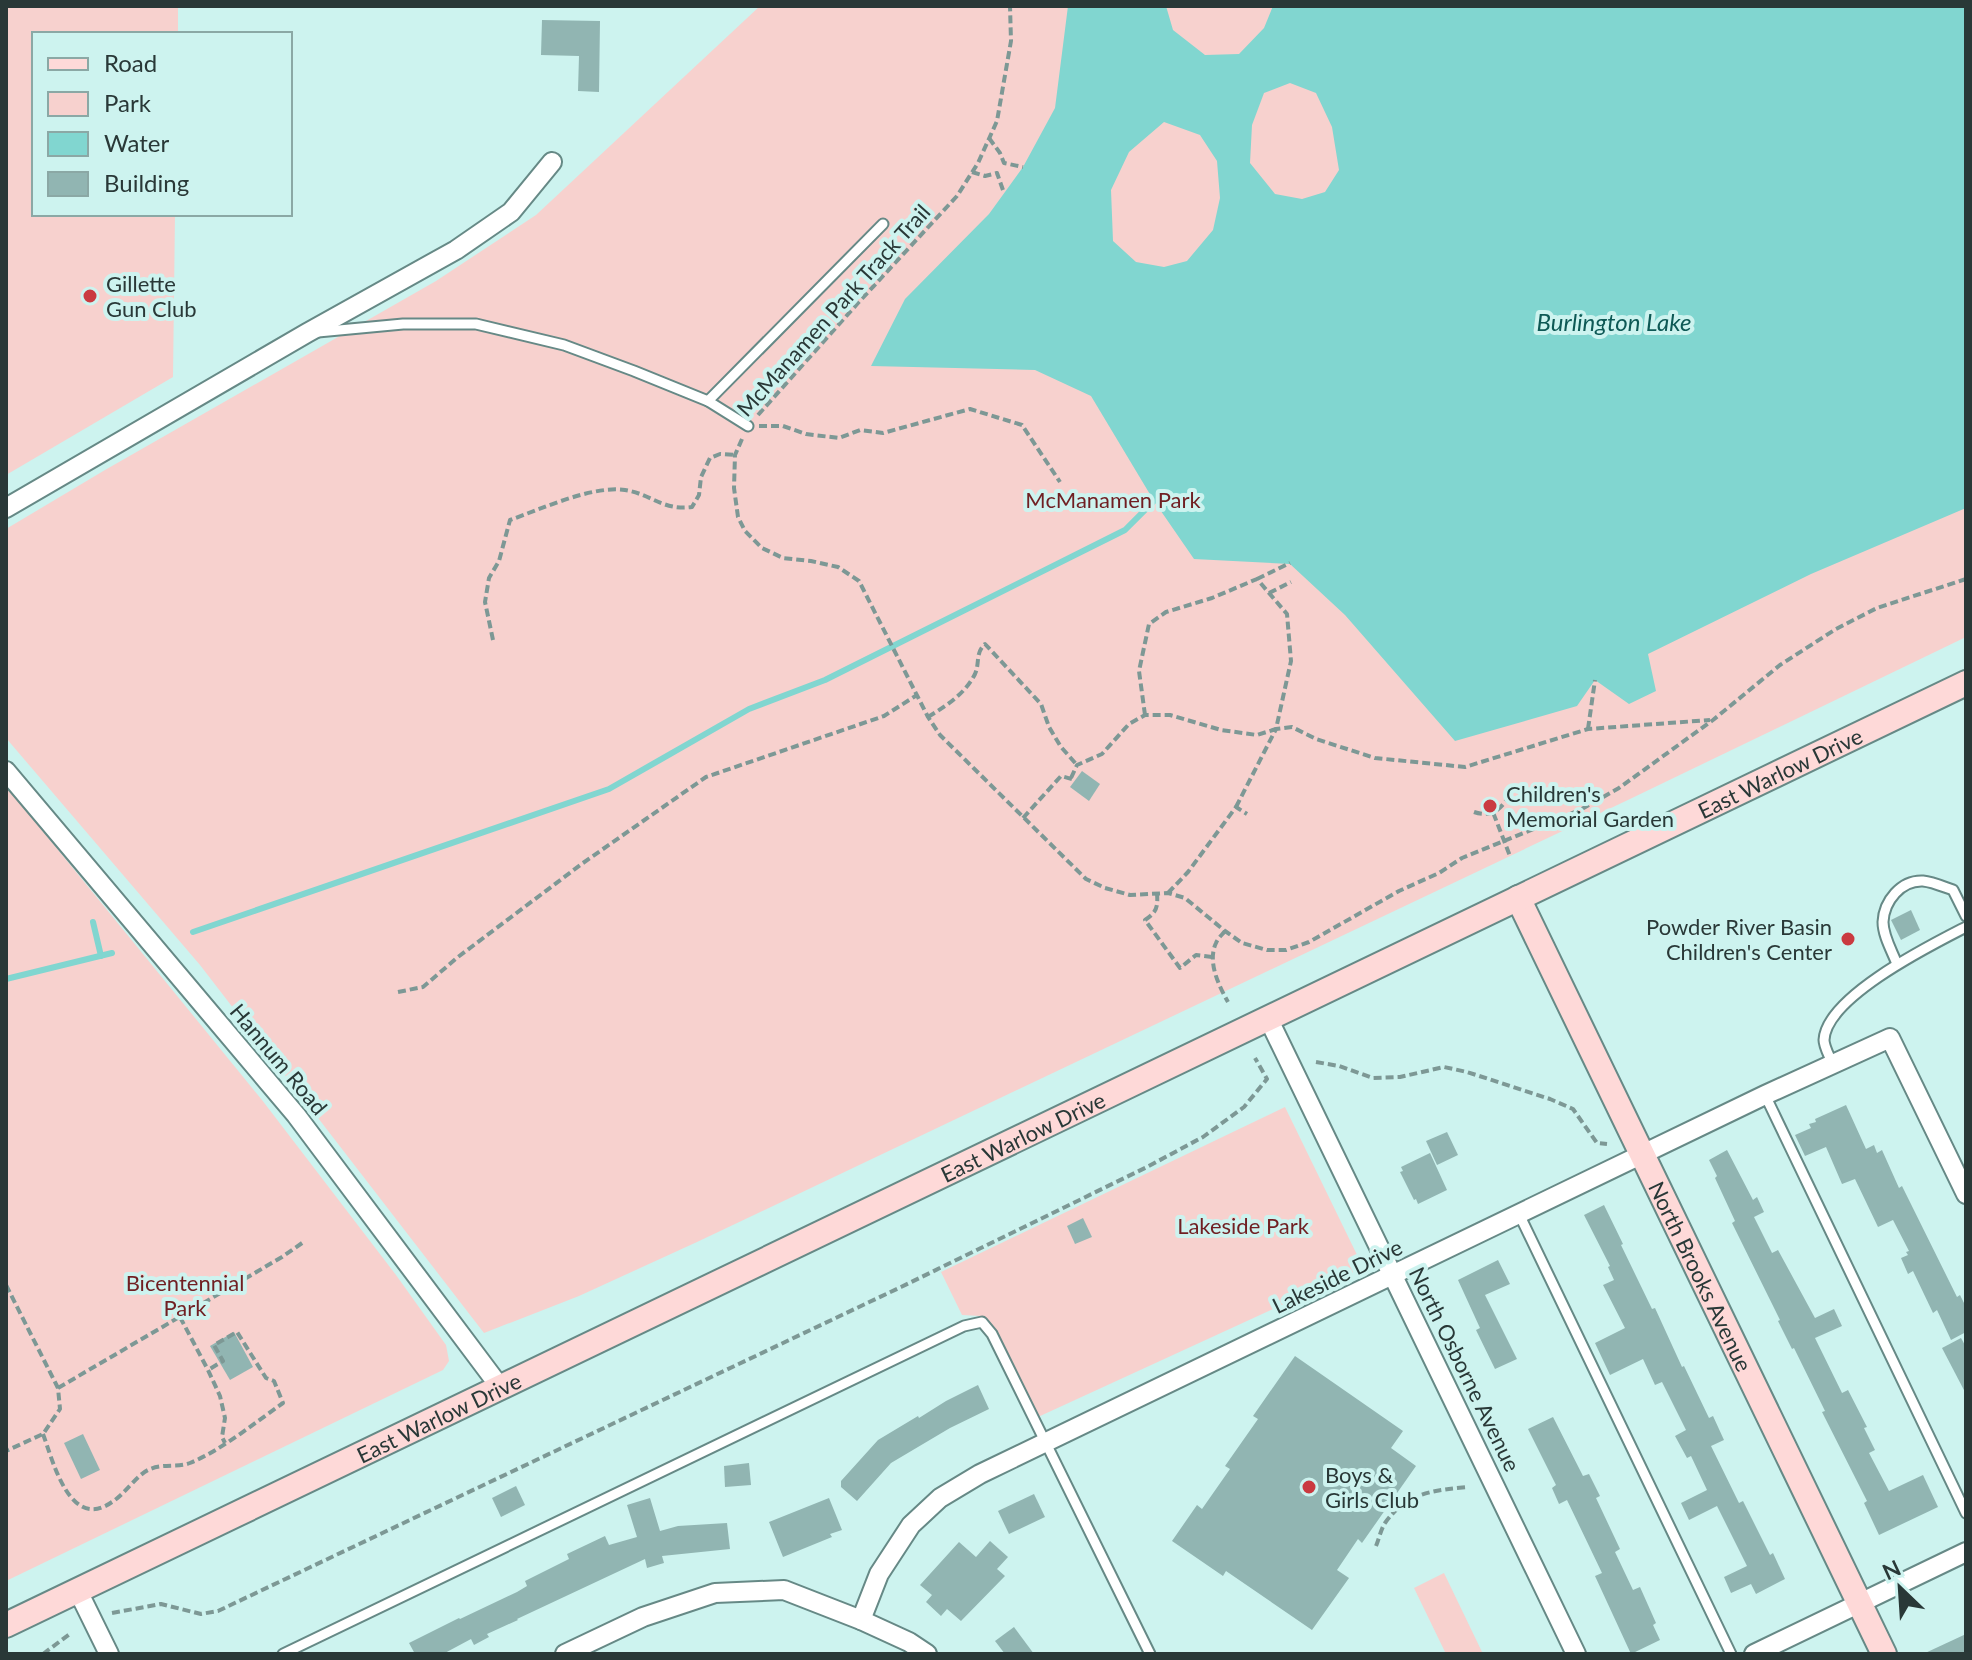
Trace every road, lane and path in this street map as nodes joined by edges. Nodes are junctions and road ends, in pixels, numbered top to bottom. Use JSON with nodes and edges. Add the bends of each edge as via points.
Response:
{"nodes":[{"id":1,"x":1010,"y":6,"type":"edge"},
{"id":2,"x":989,"y":138,"type":"junction"},
{"id":3,"x":552,"y":162,"type":"dead end"},
{"id":4,"x":1004,"y":163,"type":"junction"},
{"id":5,"x":1023,"y":167,"type":"dead end"},
{"id":6,"x":972,"y":172,"type":"junction"},
{"id":7,"x":997,"y":173,"type":"junction"},
{"id":8,"x":1004,"y":193,"type":"dead end"},
{"id":9,"x":883,"y":224,"type":"dead end"},
{"id":10,"x":307,"y":333,"type":"junction"},
{"id":11,"x":708,"y":401,"type":"junction"},
{"id":12,"x":748,"y":426,"type":"junction"},
{"id":13,"x":735,"y":455,"type":"junction"},
{"id":14,"x":1060,"y":482,"type":"dead end"},
{"id":15,"x":6,"y":508,"type":"edge"},
{"id":16,"x":1290,"y":563,"type":"dead end"},
{"id":17,"x":1257,"y":579,"type":"junction"},
{"id":18,"x":1966,"y":579,"type":"edge"},
{"id":19,"x":1291,"y":582,"type":"dead end"},
{"id":20,"x":1269,"y":593,"type":"junction"},
{"id":21,"x":493,"y":640,"type":"dead end"},
{"id":22,"x":1595,"y":680,"type":"dead end"},
{"id":23,"x":1966,"y":683,"type":"edge"},
{"id":24,"x":917,"y":695,"type":"junction"},
{"id":25,"x":1145,"y":715,"type":"junction"},
{"id":26,"x":928,"y":717,"type":"junction"},
{"id":27,"x":1713,"y":720,"type":"junction"},
{"id":28,"x":1276,"y":729,"type":"junction"},
{"id":29,"x":1588,"y":729,"type":"junction"},
{"id":30,"x":1077,"y":765,"type":"junction"},
{"id":31,"x":6,"y":771,"type":"edge"},
{"id":32,"x":1507,"y":799,"type":"dead end"},
{"id":33,"x":1489,"y":802,"type":"dead end"},
{"id":34,"x":1236,"y":807,"type":"junction"},
{"id":35,"x":1474,"y":812,"type":"dead end"},
{"id":36,"x":1493,"y":813,"type":"junction"},
{"id":37,"x":1247,"y":814,"type":"dead end"},
{"id":38,"x":1023,"y":818,"type":"junction"},
{"id":39,"x":1504,"y":842,"type":"junction"},
{"id":40,"x":1510,"y":856,"type":"dead end"},
{"id":41,"x":1157,"y":893,"type":"junction"},
{"id":42,"x":1168,"y":893,"type":"junction"},
{"id":43,"x":1518,"y":898,"type":"junction"},
{"id":44,"x":1966,"y":916,"type":"edge"},
{"id":45,"x":1966,"y":927,"type":"edge"},
{"id":46,"x":1225,"y":931,"type":"junction"},
{"id":47,"x":1213,"y":957,"type":"junction"},
{"id":48,"x":1897,"y":964,"type":"junction"},
{"id":49,"x":398,"y":992,"type":"dead end"},
{"id":50,"x":1228,"y":1002,"type":"dead end"},
{"id":51,"x":1268,"y":1018,"type":"junction"},
{"id":52,"x":1255,"y":1058,"type":"dead end"},
{"id":53,"x":1316,"y":1062,"type":"dead end"},
{"id":54,"x":1832,"y":1063,"type":"junction"},
{"id":55,"x":1765,"y":1095,"type":"junction"},
{"id":56,"x":1607,"y":1144,"type":"dead end"},
{"id":57,"x":1642,"y":1154,"type":"junction"},
{"id":58,"x":1966,"y":1194,"type":"edge"},
{"id":59,"x":1519,"y":1214,"type":"junction"},
{"id":60,"x":305,"y":1241,"type":"dead end"},
{"id":61,"x":1393,"y":1275,"type":"junction"},
{"id":62,"x":6,"y":1285,"type":"edge"},
{"id":63,"x":180,"y":1317,"type":"junction"},
{"id":64,"x":208,"y":1370,"type":"junction"},
{"id":65,"x":500,"y":1387,"type":"junction"},
{"id":66,"x":58,"y":1388,"type":"junction"},
{"id":67,"x":43,"y":1434,"type":"junction"},
{"id":68,"x":225,"y":1443,"type":"junction"},
{"id":69,"x":1045,"y":1443,"type":"junction"},
{"id":70,"x":6,"y":1451,"type":"edge"},
{"id":71,"x":1469,"y":1487,"type":"dead end"},
{"id":72,"x":1966,"y":1513,"type":"edge"},
{"id":73,"x":1376,"y":1546,"type":"dead end"},
{"id":74,"x":1966,"y":1552,"type":"edge"},
{"id":75,"x":78,"y":1591,"type":"junction"},
{"id":76,"x":1859,"y":1603,"type":"junction"},
{"id":77,"x":112,"y":1613,"type":"dead end"},
{"id":78,"x":861,"y":1620,"type":"junction"},
{"id":79,"x":6,"y":1625,"type":"edge"},
{"id":80,"x":71,"y":1633,"type":"dead end"},
{"id":81,"x":43,"y":1654,"type":"edge"},
{"id":82,"x":109,"y":1654,"type":"edge"},
{"id":83,"x":283,"y":1654,"type":"edge"},
{"id":84,"x":565,"y":1654,"type":"edge"},
{"id":85,"x":927,"y":1654,"type":"edge"},
{"id":86,"x":1150,"y":1654,"type":"edge"},
{"id":87,"x":1576,"y":1654,"type":"edge"},
{"id":88,"x":1731,"y":1654,"type":"edge"},
{"id":89,"x":1754,"y":1654,"type":"edge"},
{"id":90,"x":1884,"y":1654,"type":"edge"}],
"edges":[{"from":1,"to":2,"type":"path","name":"McManamen Park Track Trail","via":[[1009,54]]},
{"from":2,"to":4,"type":"path"},
{"from":2,"to":6,"type":"path","name":"McManamen Park Track Trail"},
{"from":3,"to":10,"type":"street","via":[[511,212],[456,250]]},
{"from":4,"to":5,"type":"path"},
{"from":4,"to":7,"type":"path"},
{"from":6,"to":7,"type":"path"},
{"from":6,"to":12,"type":"path","name":"McManamen Park Track Trail","via":[[957,196]]},
{"from":7,"to":8,"type":"path"},
{"from":9,"to":11,"type":"lane"},
{"from":10,"to":11,"type":"lane","via":[[476,324],[564,345]]},
{"from":10,"to":15,"type":"street"},
{"from":11,"to":12,"type":"lane"},
{"from":12,"to":13,"type":"path","name":"McManamen Park Track Trail"},
{"from":12,"to":14,"type":"path","via":[[783,426],[839,438],[860,430],[883,433],[970,409],[1022,425]]},
{"from":13,"to":21,"type":"path","via":[[710,458],[692,507],[677,509],[626,490],[598,490],[510,520],[485,602]]},
{"from":13,"to":24,"type":"path","name":"McManamen Park Track Trail","via":[[734,488],[745,531],[762,548],[783,558],[838,567],[859,581]]},
{"from":16,"to":17,"type":"path"},
{"from":17,"to":20,"type":"path"},
{"from":17,"to":25,"type":"path","via":[[1166,612],[1149,624],[1139,671]]},
{"from":18,"to":27,"type":"path","name":"McManamen Park Track Trail","via":[[1877,608],[1836,629],[1780,665]]},
{"from":19,"to":20,"type":"path"},
{"from":20,"to":28,"type":"path","via":[[1287,614],[1291,661]]},
{"from":22,"to":29,"type":"path"},
{"from":23,"to":43,"type":"street","name":"East Warlow Drive"},
{"from":24,"to":26,"type":"path","name":"McManamen Park Track Trail"},
{"from":24,"to":49,"type":"path","via":[[884,716],[706,777],[583,863],[423,987]]},
{"from":25,"to":28,"type":"path","via":[[1170,715],[1257,735]]},
{"from":25,"to":30,"type":"path","via":[[1129,724],[1102,754]]},
{"from":26,"to":30,"type":"path","via":[[957,698],[976,673],[979,649],[985,644],[1041,704],[1049,727]]},
{"from":26,"to":38,"type":"path","name":"McManamen Park Track Trail"},
{"from":27,"to":29,"type":"path"},
{"from":27,"to":39,"type":"path","name":"McManamen Park Track Trail","via":[[1619,788]]},
{"from":28,"to":29,"type":"path","via":[[1292,727],[1375,758],[1465,767]]},
{"from":28,"to":34,"type":"path"},
{"from":30,"to":38,"type":"path","via":[[1073,779],[1061,776]]},
{"from":31,"to":65,"type":"street","name":"Hannum Road","via":[[296,1115]]},
{"from":32,"to":36,"type":"path"},
{"from":33,"to":36,"type":"path"},
{"from":34,"to":37,"type":"path"},
{"from":34,"to":42,"type":"path"},
{"from":35,"to":36,"type":"path"},
{"from":36,"to":39,"type":"path"},
{"from":38,"to":41,"type":"path","name":"McManamen Park Track Trail","via":[[1086,879],[1130,895]]},
{"from":39,"to":40,"type":"path"},
{"from":39,"to":46,"type":"path","name":"McManamen Park Track Trail","via":[[1462,858],[1286,950],[1242,943]]},
{"from":41,"to":42,"type":"path","name":"McManamen Park Track Trail"},
{"from":41,"to":47,"type":"path","via":[[1155,914],[1145,920],[1180,968],[1196,955]]},
{"from":42,"to":46,"type":"path","name":"McManamen Park Track Trail","via":[[1185,898]]},
{"from":43,"to":51,"type":"street","name":"East Warlow Drive"},
{"from":43,"to":57,"type":"street","name":"North Brooks Avenue"},
{"from":44,"to":48,"type":"lane","via":[[1953,890],[1922,881],[1904,885],[1889,900],[1883,921]]},
{"from":45,"to":48,"type":"lane"},
{"from":46,"to":47,"type":"path"},
{"from":47,"to":50,"type":"path"},
{"from":48,"to":54,"type":"lane","via":[[1830,1019],[1824,1041]]},
{"from":51,"to":61,"type":"street","name":"North Osborne Avenue"},
{"from":51,"to":65,"type":"street","name":"East Warlow Drive"},
{"from":52,"to":77,"type":"path","via":[[1267,1079],[1244,1107],[1203,1137],[1134,1174],[218,1611],[201,1614],[161,1604]]},
{"from":53,"to":56,"type":"path","via":[[1373,1078],[1444,1067],[1467,1072],[1573,1109],[1597,1143]]},
{"from":54,"to":55,"type":"street","name":"Lakeside Drive"},
{"from":54,"to":58,"type":"street","name":"Lakeside Drive","via":[[1890,1038]]},
{"from":55,"to":57,"type":"street","name":"Lakeside Drive"},
{"from":55,"to":72,"type":"lane"},
{"from":57,"to":59,"type":"street","name":"Lakeside Drive"},
{"from":57,"to":76,"type":"street","name":"North Brooks Avenue"},
{"from":59,"to":61,"type":"street","name":"Lakeside Drive"},
{"from":59,"to":88,"type":"lane"},
{"from":60,"to":63,"type":"path"},
{"from":61,"to":69,"type":"street","name":"Lakeside Drive"},
{"from":61,"to":87,"type":"street","name":"North Osborne Avenue"},
{"from":62,"to":66,"type":"path"},
{"from":63,"to":64,"type":"path"},
{"from":63,"to":66,"type":"path"},
{"from":64,"to":68,"type":"path","via":[[220,1396]]},
{"from":64,"to":68,"type":"path","via":[[223,1361],[214,1345],[237,1332],[266,1378],[274,1381],[283,1403]]},
{"from":65,"to":75,"type":"street","name":"East Warlow Drive"},
{"from":66,"to":67,"type":"path","via":[[60,1409]]},
{"from":67,"to":68,"type":"path","via":[[68,1495],[97,1510],[146,1470],[188,1464]]},
{"from":67,"to":70,"type":"path"},
{"from":69,"to":78,"type":"street","name":"Lakeside Drive","via":[[940,1498],[911,1525],[879,1574]]},
{"from":69,"to":83,"type":"lane","via":[[992,1334],[982,1322],[964,1326]]},
{"from":69,"to":86,"type":"lane"},
{"from":71,"to":73,"type":"path","via":[[1432,1490],[1409,1499],[1385,1524]]},
{"from":74,"to":76,"type":"street"},
{"from":75,"to":79,"type":"street","name":"East Warlow Drive"},
{"from":75,"to":82,"type":"street"},
{"from":76,"to":89,"type":"street"},
{"from":76,"to":90,"type":"street","name":"North Brooks Avenue"},
{"from":78,"to":84,"type":"street","via":[[784,1590],[715,1593],[643,1617]]},
{"from":78,"to":85,"type":"street"},
{"from":80,"to":81,"type":"path"}]}
